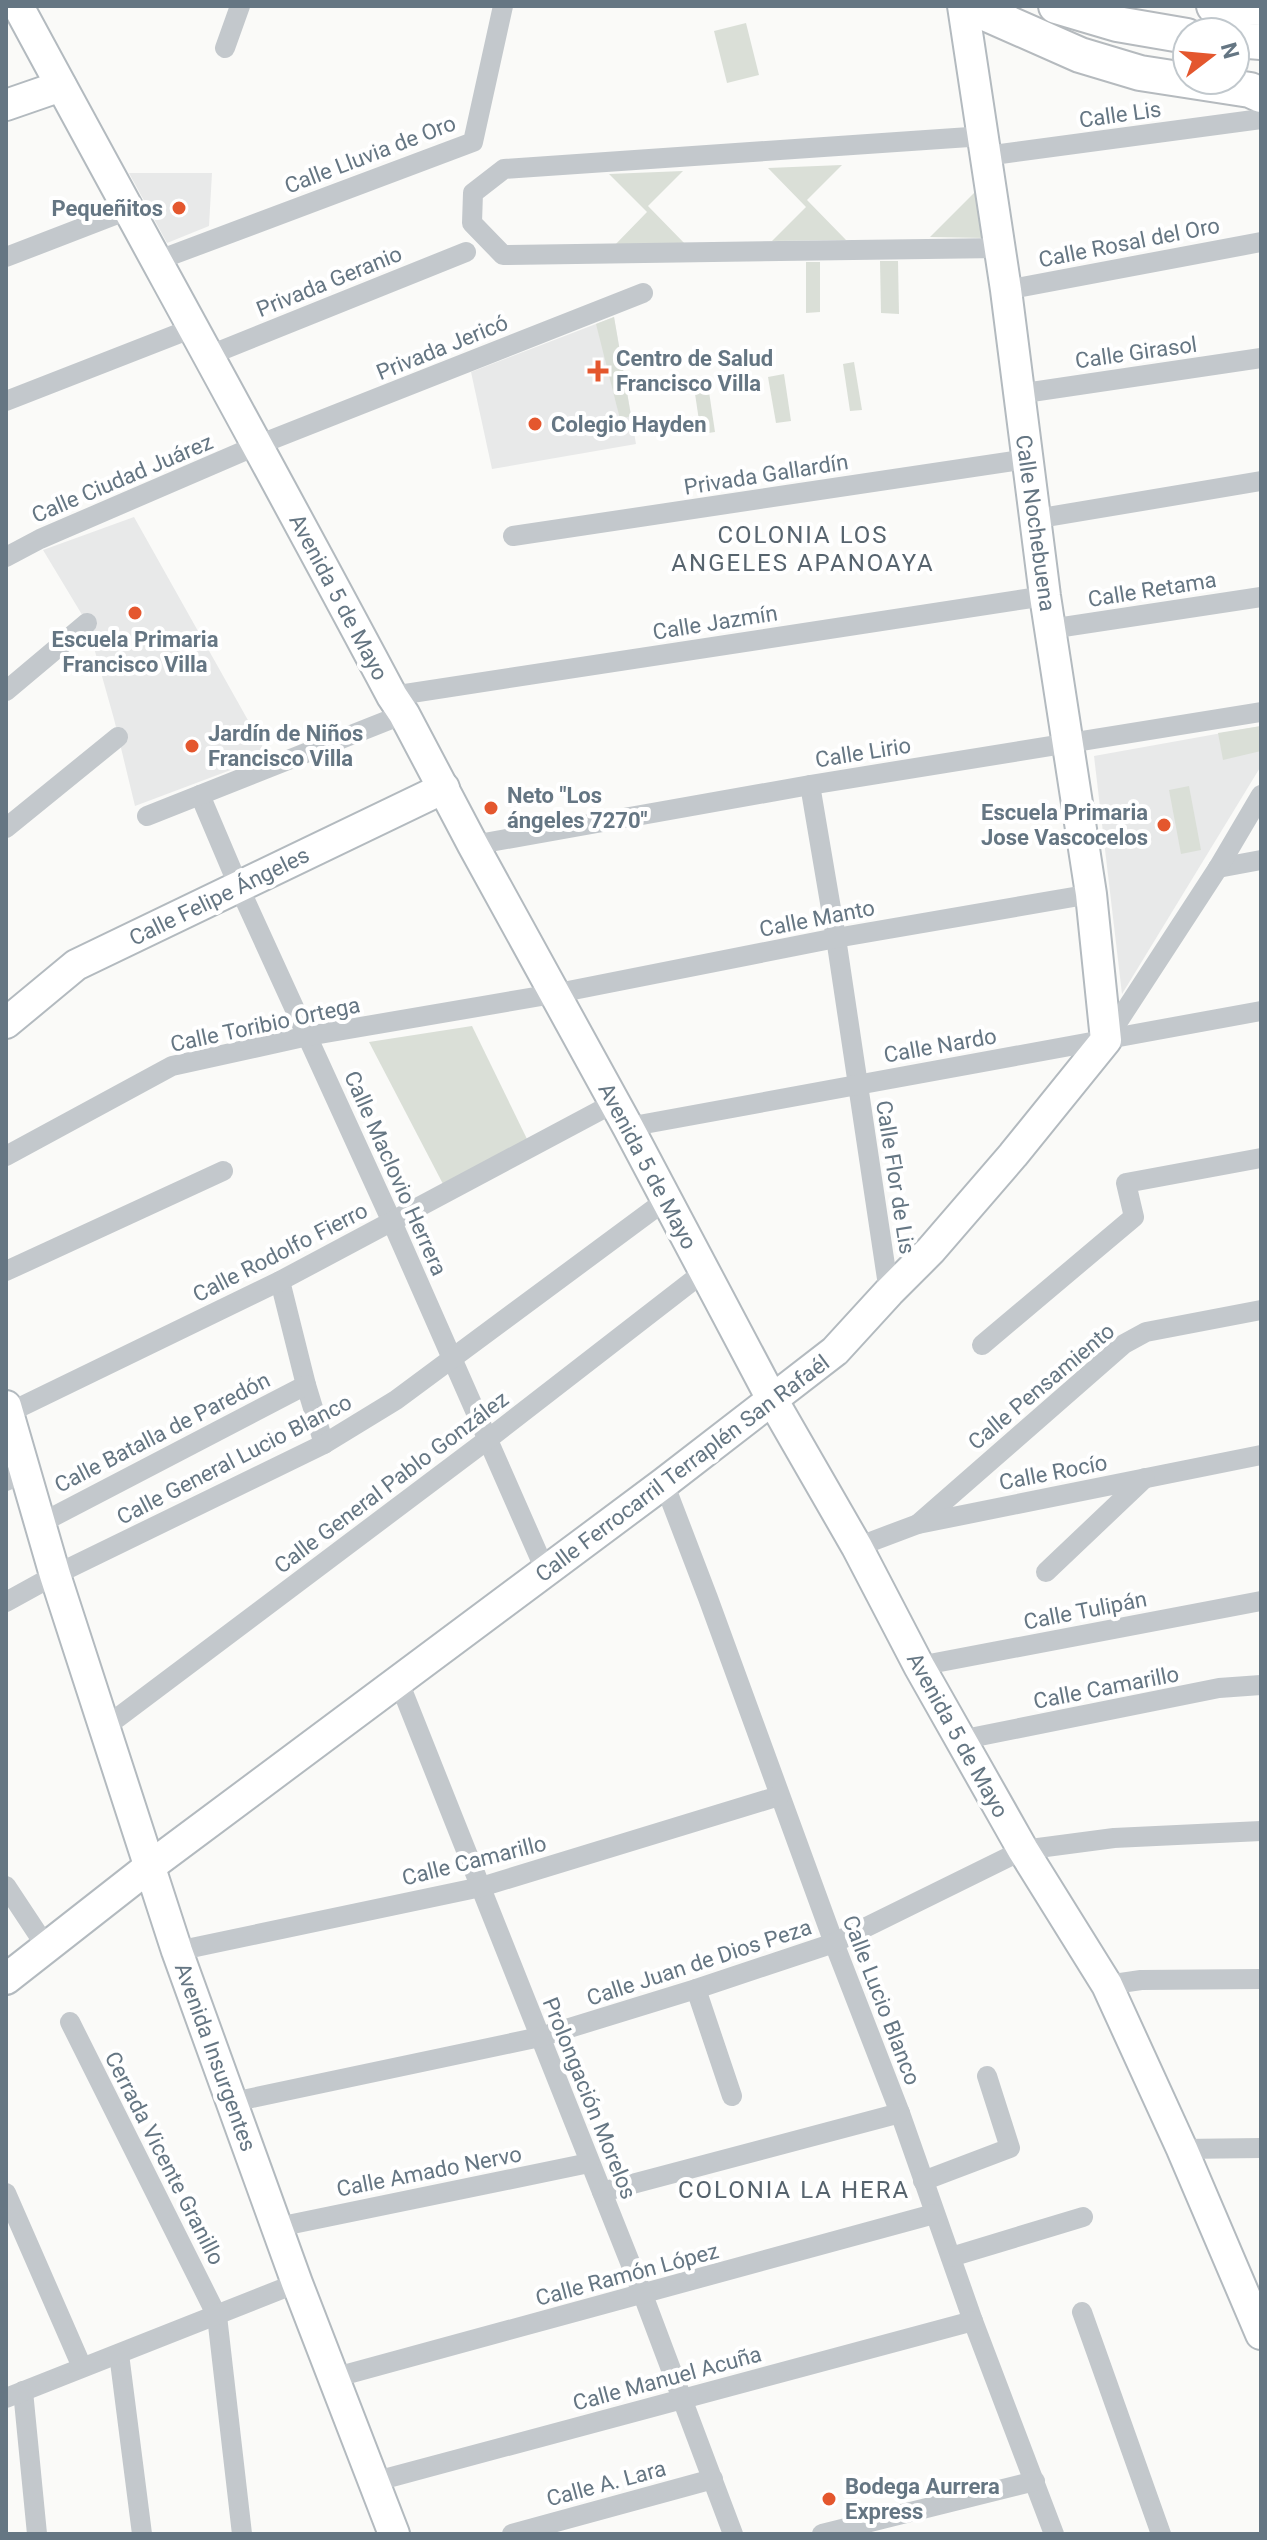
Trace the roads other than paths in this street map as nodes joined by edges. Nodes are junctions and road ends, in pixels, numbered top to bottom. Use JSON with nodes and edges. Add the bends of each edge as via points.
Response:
{"nodes":[{"id":1,"x":18,"y":6,"type":"edge"},
{"id":2,"x":240,"y":6,"type":"edge"},
{"id":3,"x":503,"y":6,"type":"edge"},
{"id":4,"x":966,"y":6,"type":"edge"},
{"id":5,"x":1056,"y":6,"type":"edge"},
{"id":6,"x":1214,"y":6,"type":"edge"},
{"id":7,"x":1261,"y":8,"type":"edge"},
{"id":8,"x":1171,"y":33,"type":"edge"},
{"id":9,"x":225,"y":48,"type":"dead end"},
{"id":10,"x":61,"y":86,"type":"junction"},
{"id":11,"x":1261,"y":95,"type":"edge"},
{"id":12,"x":6,"y":105,"type":"edge"},
{"id":13,"x":1261,"y":119,"type":"edge"},
{"id":14,"x":985,"y":146,"type":"junction"},
{"id":15,"x":128,"y":210,"type":"junction"},
{"id":16,"x":1261,"y":242,"type":"edge"},
{"id":17,"x":1000,"y":248,"type":"junction"},
{"id":18,"x":466,"y":252,"type":"dead end"},
{"id":19,"x":6,"y":257,"type":"edge"},
{"id":20,"x":156,"y":261,"type":"junction"},
{"id":21,"x":1006,"y":290,"type":"junction"},
{"id":22,"x":643,"y":293,"type":"dead end"},
{"id":23,"x":193,"y":328,"type":"junction"},
{"id":24,"x":210,"y":355,"type":"junction"},
{"id":25,"x":1261,"y":358,"type":"edge"},
{"id":26,"x":1018,"y":394,"type":"junction"},
{"id":27,"x":6,"y":401,"type":"edge"},
{"id":28,"x":258,"y":445,"type":"junction"},
{"id":29,"x":1027,"y":459,"type":"junction"},
{"id":30,"x":1261,"y":481,"type":"edge"},
{"id":31,"x":1035,"y":519,"type":"junction"},
{"id":32,"x":513,"y":536,"type":"dead end"},
{"id":33,"x":6,"y":557,"type":"edge"},
{"id":34,"x":1045,"y":596,"type":"junction"},
{"id":35,"x":1261,"y":597,"type":"edge"},
{"id":36,"x":87,"y":623,"type":"dead end"},
{"id":37,"x":1050,"y":629,"type":"junction"},
{"id":38,"x":6,"y":691,"type":"edge"},
{"id":39,"x":398,"y":705,"type":"junction"},
{"id":40,"x":1261,"y":712,"type":"edge"},
{"id":41,"x":118,"y":737,"type":"dead end"},
{"id":42,"x":1067,"y":743,"type":"junction"},
{"id":43,"x":810,"y":785,"type":"junction"},
{"id":44,"x":444,"y":788,"type":"junction"},
{"id":45,"x":200,"y":795,"type":"junction"},
{"id":46,"x":1261,"y":795,"type":"edge"},
{"id":47,"x":147,"y":816,"type":"dead end"},
{"id":48,"x":6,"y":828,"type":"edge"},
{"id":49,"x":473,"y":845,"type":"junction"},
{"id":50,"x":1261,"y":860,"type":"edge"},
{"id":51,"x":1218,"y":868,"type":"junction"},
{"id":52,"x":239,"y":887,"type":"junction"},
{"id":53,"x":1091,"y":894,"type":"junction"},
{"id":54,"x":836,"y":938,"type":"junction"},
{"id":55,"x":553,"y":994,"type":"junction"},
{"id":56,"x":1261,"y":1011,"type":"edge"},
{"id":57,"x":6,"y":1023,"type":"edge"},
{"id":58,"x":308,"y":1036,"type":"junction"},
{"id":59,"x":1106,"y":1040,"type":"junction"},
{"id":60,"x":857,"y":1084,"type":"junction"},
{"id":61,"x":621,"y":1115,"type":"junction"},
{"id":62,"x":6,"y":1156,"type":"edge"},
{"id":63,"x":1261,"y":1158,"type":"edge"},
{"id":64,"x":223,"y":1171,"type":"dead end"},
{"id":65,"x":666,"y":1200,"type":"junction"},
{"id":66,"x":392,"y":1222,"type":"junction"},
{"id":67,"x":6,"y":1271,"type":"edge"},
{"id":68,"x":705,"y":1271,"type":"junction"},
{"id":69,"x":280,"y":1281,"type":"junction"},
{"id":70,"x":889,"y":1292,"type":"junction"},
{"id":71,"x":1261,"y":1310,"type":"edge"},
{"id":72,"x":982,"y":1345,"type":"dead end"},
{"id":73,"x":452,"y":1360,"type":"junction"},
{"id":74,"x":306,"y":1385,"type":"junction"},
{"id":75,"x":773,"y":1401,"type":"junction"},
{"id":76,"x":7,"y":1411,"type":"edge"},
{"id":77,"x":487,"y":1440,"type":"junction"},
{"id":78,"x":324,"y":1444,"type":"junction"},
{"id":79,"x":1261,"y":1455,"type":"edge"},
{"id":80,"x":16,"y":1476,"type":"edge"},
{"id":81,"x":1145,"y":1478,"type":"junction"},
{"id":82,"x":664,"y":1483,"type":"junction"},
{"id":83,"x":41,"y":1523,"type":"junction"},
{"id":84,"x":918,"y":1524,"type":"junction"},
{"id":85,"x":857,"y":1547,"type":"junction"},
{"id":86,"x":546,"y":1572,"type":"junction"},
{"id":87,"x":1046,"y":1572,"type":"dead end"},
{"id":88,"x":55,"y":1575,"type":"junction"},
{"id":89,"x":1261,"y":1601,"type":"edge"},
{"id":90,"x":6,"y":1602,"type":"edge"},
{"id":91,"x":919,"y":1666,"type":"junction"},
{"id":92,"x":399,"y":1682,"type":"junction"},
{"id":93,"x":1261,"y":1685,"type":"edge"},
{"id":94,"x":104,"y":1728,"type":"junction"},
{"id":95,"x":960,"y":1740,"type":"junction"},
{"id":96,"x":779,"y":1796,"type":"junction"},
{"id":97,"x":1261,"y":1831,"type":"edge"},
{"id":98,"x":1023,"y":1850,"type":"junction"},
{"id":99,"x":149,"y":1867,"type":"junction"},
{"id":100,"x":6,"y":1886,"type":"edge"},
{"id":101,"x":481,"y":1887,"type":"junction"},
{"id":102,"x":834,"y":1943,"type":"junction"},
{"id":103,"x":47,"y":1948,"type":"junction"},
{"id":104,"x":177,"y":1951,"type":"junction"},
{"id":105,"x":6,"y":1979,"type":"edge"},
{"id":106,"x":1261,"y":1979,"type":"edge"},
{"id":107,"x":1107,"y":1985,"type":"junction"},
{"id":108,"x":696,"y":1989,"type":"junction"},
{"id":109,"x":70,"y":2022,"type":"dead end"},
{"id":110,"x":540,"y":2037,"type":"junction"},
{"id":111,"x":987,"y":2076,"type":"dead end"},
{"id":112,"x":732,"y":2096,"type":"dead end"},
{"id":113,"x":233,"y":2102,"type":"junction"},
{"id":114,"x":900,"y":2113,"type":"junction"},
{"id":115,"x":1261,"y":2148,"type":"edge"},
{"id":116,"x":1182,"y":2149,"type":"junction"},
{"id":117,"x":589,"y":2163,"type":"junction"},
{"id":118,"x":923,"y":2181,"type":"junction"},
{"id":119,"x":602,"y":2192,"type":"junction"},
{"id":120,"x":6,"y":2193,"type":"edge"},
{"id":121,"x":934,"y":2214,"type":"junction"},
{"id":122,"x":1083,"y":2217,"type":"dead end"},
{"id":123,"x":278,"y":2227,"type":"junction"},
{"id":124,"x":951,"y":2257,"type":"junction"},
{"id":125,"x":297,"y":2283,"type":"junction"},
{"id":126,"x":1253,"y":2292,"type":"edge"},
{"id":127,"x":643,"y":2295,"type":"junction"},
{"id":128,"x":1082,"y":2312,"type":"dead end"},
{"id":129,"x":217,"y":2316,"type":"junction"},
{"id":130,"x":973,"y":2321,"type":"junction"},
{"id":131,"x":1261,"y":2334,"type":"edge"},
{"id":132,"x":119,"y":2354,"type":"junction"},
{"id":133,"x":82,"y":2367,"type":"junction"},
{"id":134,"x":333,"y":2378,"type":"junction"},
{"id":135,"x":15,"y":2394,"type":"edge"},
{"id":136,"x":683,"y":2397,"type":"junction"},
{"id":137,"x":713,"y":2479,"type":"junction"},
{"id":138,"x":1035,"y":2481,"type":"junction"},
{"id":139,"x":373,"y":2482,"type":"junction"},
{"id":140,"x":37,"y":2534,"type":"edge"},
{"id":141,"x":142,"y":2534,"type":"edge"},
{"id":142,"x":242,"y":2534,"type":"edge"},
{"id":143,"x":394,"y":2534,"type":"edge"},
{"id":144,"x":512,"y":2534,"type":"edge"},
{"id":145,"x":733,"y":2534,"type":"edge"},
{"id":146,"x":822,"y":2534,"type":"edge"},
{"id":147,"x":1054,"y":2534,"type":"edge"},
{"id":148,"x":1161,"y":2534,"type":"edge"}],
"edges":[{"from":1,"to":10,"type":"street","name":"Avenida 5 de Mayo"},
{"from":2,"to":9,"type":"street"},
{"from":3,"to":20,"type":"street","name":"Calle Lluvia de Oro","via":[[473,142]]},
{"from":4,"to":11,"type":"main road","via":[[1140,73]]},
{"from":4,"to":14,"type":"street","name":"Calle Nochebuena"},
{"from":5,"to":8,"type":"main road"},
{"from":6,"to":7,"type":"main road"},
{"from":10,"to":12,"type":"street"},
{"from":10,"to":15,"type":"street","name":"Avenida 5 de Mayo"},
{"from":13,"to":14,"type":"street","name":"Calle Lis"},
{"from":14,"to":17,"type":"street","name":"Calle Nochebuena"},
{"from":14,"to":17,"type":"street","name":"Calle Lis","via":[[504,169],[473,193],[472,223],[503,255]]},
{"from":15,"to":19,"type":"street"},
{"from":15,"to":20,"type":"street","name":"Avenida 5 de Mayo"},
{"from":16,"to":21,"type":"street","name":"Calle Rosal del Oro"},
{"from":17,"to":21,"type":"street","name":"Calle Nochebuena"},
{"from":18,"to":24,"type":"street","name":"Privada Geranio"},
{"from":20,"to":23,"type":"street","name":"Avenida 5 de Mayo"},
{"from":21,"to":26,"type":"street","name":"Calle Nochebuena"},
{"from":22,"to":28,"type":"street","name":"Privada Jericó"},
{"from":23,"to":24,"type":"street","name":"Avenida 5 de Mayo"},
{"from":23,"to":27,"type":"street"},
{"from":24,"to":28,"type":"street","name":"Avenida 5 de Mayo"},
{"from":25,"to":26,"type":"street","name":"Calle Girasol"},
{"from":26,"to":29,"type":"street","name":"Calle Nochebuena"},
{"from":28,"to":33,"type":"street","name":"Calle Ciudad Juárez"},
{"from":28,"to":39,"type":"street","name":"Avenida 5 de Mayo"},
{"from":29,"to":31,"type":"street","name":"Calle Nochebuena"},
{"from":29,"to":32,"type":"street","name":"Privada Gallardín"},
{"from":30,"to":31,"type":"street"},
{"from":31,"to":34,"type":"street","name":"Calle Nochebuena"},
{"from":34,"to":37,"type":"street","name":"Calle Nochebuena"},
{"from":34,"to":39,"type":"street","name":"Calle Jazmín"},
{"from":35,"to":37,"type":"street","name":"Calle Retama"},
{"from":36,"to":38,"type":"street"},
{"from":37,"to":42,"type":"street","name":"Calle Nochebuena"},
{"from":39,"to":44,"type":"street","name":"Avenida 5 de Mayo"},
{"from":39,"to":45,"type":"street","name":"Calle Jazmín"},
{"from":40,"to":42,"type":"street","name":"Calle Lirio"},
{"from":41,"to":48,"type":"street"},
{"from":42,"to":43,"type":"street","name":"Calle Lirio"},
{"from":42,"to":53,"type":"street","name":"Calle Nochebuena"},
{"from":43,"to":49,"type":"street","name":"Calle Lirio"},
{"from":43,"to":54,"type":"street","name":"Calle Flor de Lis"},
{"from":44,"to":49,"type":"street","name":"Avenida 5 de Mayo"},
{"from":44,"to":52,"type":"street","name":"Calle Felipe Ángeles"},
{"from":45,"to":47,"type":"street","name":"Calle Jazmín"},
{"from":45,"to":52,"type":"street","name":"Calle Maclovio Herrera"},
{"from":46,"to":51,"type":"street","name":"Calle Ferrocarril Terraplén San Rafaél"},
{"from":49,"to":55,"type":"street","name":"Avenida 5 de Mayo"},
{"from":50,"to":51,"type":"street"},
{"from":51,"to":59,"type":"street","name":"Calle Ferrocarril Terraplén San Rafaél"},
{"from":52,"to":57,"type":"street","name":"Calle Felipe Ángeles","via":[[76,965]]},
{"from":52,"to":58,"type":"street","name":"Calle Maclovio Herrera"},
{"from":53,"to":54,"type":"street","name":"Calle Manto"},
{"from":53,"to":59,"type":"street","name":"Calle Nochebuena"},
{"from":54,"to":55,"type":"street","name":"Calle Manto"},
{"from":54,"to":60,"type":"street","name":"Calle Flor de Lis"},
{"from":55,"to":58,"type":"street","name":"Calle Toribio Ortega"},
{"from":55,"to":61,"type":"street","name":"Avenida 5 de Mayo"},
{"from":56,"to":59,"type":"street","name":"Calle Nardo"},
{"from":58,"to":62,"type":"street","name":"Calle Toribio Ortega","via":[[172,1066]]},
{"from":58,"to":66,"type":"street","name":"Calle Maclovio Herrera"},
{"from":59,"to":60,"type":"street","name":"Calle Nardo"},
{"from":59,"to":70,"type":"street","name":"Calle Ferrocarril Terraplén San Rafaél","via":[[940,1240]]},
{"from":60,"to":61,"type":"street","name":"Calle Nardo"},
{"from":60,"to":70,"type":"street","name":"Calle Flor de Lis"},
{"from":61,"to":65,"type":"street","name":"Avenida 5 de Mayo"},
{"from":61,"to":66,"type":"street","name":"Calle Rodolfo Fierro"},
{"from":63,"to":72,"type":"street","via":[[1126,1183],[1134,1217]]},
{"from":64,"to":67,"type":"street"},
{"from":65,"to":68,"type":"street","name":"Avenida 5 de Mayo"},
{"from":65,"to":73,"type":"street","name":"Calle General Lucio Blanco"},
{"from":66,"to":69,"type":"street","name":"Calle Rodolfo Fierro"},
{"from":66,"to":73,"type":"street","name":"Calle Maclovio Herrera"},
{"from":68,"to":75,"type":"street","name":"Avenida 5 de Mayo"},
{"from":68,"to":77,"type":"street","name":"Calle General Pablo González"},
{"from":69,"to":74,"type":"street"},
{"from":69,"to":76,"type":"street","name":"Calle Rodolfo Fierro"},
{"from":70,"to":75,"type":"street","name":"Calle Ferrocarril Terraplén San Rafaél","via":[[835,1351]]},
{"from":71,"to":84,"type":"street","name":"Calle Pensamiento","via":[[1146,1332],[1124,1344]]},
{"from":73,"to":77,"type":"street","name":"Calle Maclovio Herrera"},
{"from":73,"to":78,"type":"street","name":"Calle General Lucio Blanco"},
{"from":74,"to":78,"type":"street"},
{"from":74,"to":83,"type":"street","name":"Calle Batalla de Paredón"},
{"from":75,"to":82,"type":"street","name":"Calle Ferrocarril Terraplén San Rafaél"},
{"from":75,"to":85,"type":"street","name":"Avenida 5 de Mayo"},
{"from":76,"to":80,"type":"street","name":"Avenida Insurgentes"},
{"from":77,"to":86,"type":"street","name":"Calle Maclovio Herrera"},
{"from":77,"to":94,"type":"street","name":"Calle General Pablo González"},
{"from":78,"to":88,"type":"street","name":"Calle General Lucio Blanco"},
{"from":79,"to":81,"type":"street","name":"Calle Rocío"},
{"from":80,"to":83,"type":"street","name":"Avenida Insurgentes"},
{"from":81,"to":84,"type":"street","name":"Calle Rocío"},
{"from":81,"to":87,"type":"street"},
{"from":82,"to":86,"type":"street","name":"Calle Ferrocarril Terraplén San Rafaél"},
{"from":82,"to":96,"type":"street","name":"Calle Lucio Blanco"},
{"from":83,"to":88,"type":"street","name":"Avenida Insurgentes"},
{"from":84,"to":85,"type":"street","name":"Calle Rocío"},
{"from":85,"to":91,"type":"street","name":"Avenida 5 de Mayo"},
{"from":86,"to":92,"type":"street","name":"Calle Ferrocarril Terraplén San Rafaél"},
{"from":88,"to":90,"type":"street","name":"Calle General Lucio Blanco"},
{"from":88,"to":94,"type":"street","name":"Avenida Insurgentes"},
{"from":89,"to":91,"type":"street","name":"Calle Tulipán"},
{"from":91,"to":95,"type":"street","name":"Avenida 5 de Mayo"},
{"from":92,"to":99,"type":"street","name":"Calle Ferrocarril Terraplén San Rafaél"},
{"from":92,"to":101,"type":"street","name":"Prolongación Morelos"},
{"from":93,"to":95,"type":"street","name":"Calle Camarillo","via":[[1219,1688]]},
{"from":94,"to":99,"type":"street","name":"Avenida Insurgentes"},
{"from":95,"to":98,"type":"street","name":"Avenida 5 de Mayo"},
{"from":96,"to":101,"type":"street","name":"Calle Camarillo"},
{"from":96,"to":102,"type":"street","name":"Calle Lucio Blanco"},
{"from":97,"to":98,"type":"street","name":"Calle Juan de Dios Peza","via":[[1114,1838]]},
{"from":98,"to":102,"type":"street","name":"Calle Juan de Dios Peza"},
{"from":98,"to":107,"type":"street","name":"Avenida 5 de Mayo"},
{"from":99,"to":103,"type":"street","name":"Calle Ferrocarril Terraplén San Rafaél"},
{"from":99,"to":104,"type":"street","name":"Avenida Insurgentes"},
{"from":100,"to":103,"type":"street"},
{"from":101,"to":104,"type":"street","name":"Calle Camarillo"},
{"from":101,"to":110,"type":"street","name":"Prolongación Morelos"},
{"from":102,"to":108,"type":"street","name":"Calle Juan de Dios Peza"},
{"from":102,"to":114,"type":"street","name":"Calle Lucio Blanco"},
{"from":103,"to":105,"type":"street","name":"Calle Ferrocarril Terraplén San Rafaél"},
{"from":104,"to":113,"type":"street","name":"Avenida Insurgentes"},
{"from":106,"to":107,"type":"street"},
{"from":107,"to":116,"type":"street","name":"Avenida 5 de Mayo"},
{"from":108,"to":110,"type":"street","name":"Calle Juan de Dios Peza"},
{"from":108,"to":112,"type":"street"},
{"from":109,"to":129,"type":"street","name":"Cerrada Vicente Granillo"},
{"from":110,"to":113,"type":"street","name":"Calle Juan de Dios Peza"},
{"from":110,"to":117,"type":"street","name":"Prolongación Morelos"},
{"from":111,"to":118,"type":"street","via":[[1010,2148]]},
{"from":113,"to":123,"type":"street","name":"Avenida Insurgentes"},
{"from":114,"to":118,"type":"street","name":"Calle Lucio Blanco"},
{"from":114,"to":119,"type":"street"},
{"from":115,"to":116,"type":"street"},
{"from":116,"to":126,"type":"street","name":"Avenida 5 de Mayo"},
{"from":117,"to":119,"type":"street","name":"Prolongación Morelos"},
{"from":117,"to":123,"type":"street","name":"Calle Amado Nervo"},
{"from":118,"to":121,"type":"street","name":"Calle Lucio Blanco"},
{"from":119,"to":127,"type":"street","name":"Prolongación Morelos"},
{"from":120,"to":133,"type":"street"},
{"from":121,"to":124,"type":"street","name":"Calle Lucio Blanco"},
{"from":121,"to":127,"type":"street","name":"Calle Ramón López"},
{"from":122,"to":124,"type":"street"},
{"from":123,"to":125,"type":"street","name":"Avenida Insurgentes"},
{"from":124,"to":130,"type":"street","name":"Calle Lucio Blanco"},
{"from":125,"to":129,"type":"street"},
{"from":125,"to":134,"type":"street","name":"Avenida Insurgentes"},
{"from":126,"to":131,"type":"street","name":"Avenida 5 de Mayo"},
{"from":127,"to":134,"type":"street","name":"Calle Ramón López"},
{"from":127,"to":136,"type":"street","name":"Prolongación Morelos"},
{"from":128,"to":148,"type":"street"},
{"from":129,"to":132,"type":"street"},
{"from":129,"to":142,"type":"street"},
{"from":130,"to":136,"type":"street","name":"Calle Manuel Acuña"},
{"from":130,"to":138,"type":"street","name":"Calle Lucio Blanco"},
{"from":132,"to":133,"type":"street"},
{"from":132,"to":141,"type":"street"},
{"from":133,"to":135,"type":"street"},
{"from":134,"to":139,"type":"street","name":"Avenida Insurgentes"},
{"from":135,"to":140,"type":"street"},
{"from":136,"to":137,"type":"street","name":"Prolongación Morelos"},
{"from":136,"to":139,"type":"street","name":"Calle Manuel Acuña"},
{"from":137,"to":144,"type":"street","name":"Calle A. Lara"},
{"from":137,"to":145,"type":"street","name":"Prolongación Morelos"},
{"from":138,"to":146,"type":"street"},
{"from":138,"to":147,"type":"street","name":"Calle Lucio Blanco"},
{"from":139,"to":143,"type":"street","name":"Avenida Insurgentes"}]}
